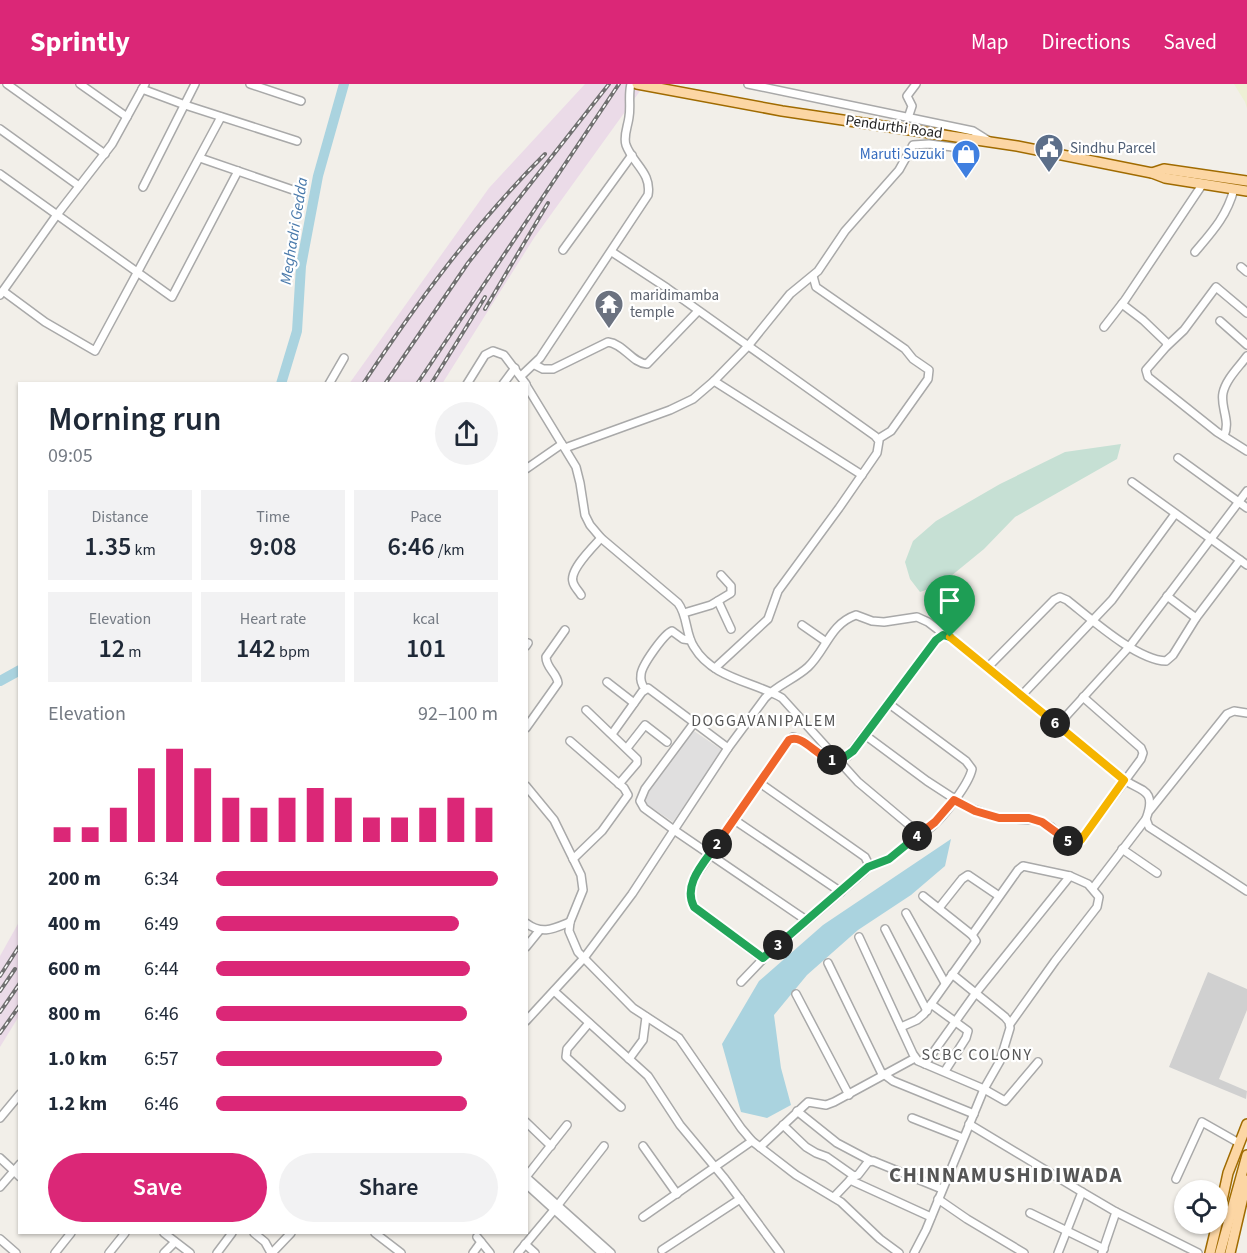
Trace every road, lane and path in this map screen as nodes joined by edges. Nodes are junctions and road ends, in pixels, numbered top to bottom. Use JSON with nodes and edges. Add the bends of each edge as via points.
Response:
{"nodes":[{"id":1,"x":7,"y":84,"type":"edge"},
{"id":2,"x":80,"y":84,"type":"edge"},
{"id":3,"x":195,"y":84,"type":"edge"},
{"id":4,"x":249,"y":84,"type":"edge"},
{"id":5,"x":631,"y":84,"type":"edge"},
{"id":6,"x":637,"y":84,"type":"edge"},
{"id":7,"x":748,"y":84,"type":"edge"},
{"id":8,"x":916,"y":84,"type":"edge"},
{"id":9,"x":144,"y":86,"type":"edge"},
{"id":10,"x":301,"y":101,"type":"dead end"},
{"id":11,"x":185,"y":105,"type":"junction"},
{"id":12,"x":127,"y":117,"type":"junction"},
{"id":13,"x":220,"y":117,"type":"junction"},
{"id":14,"x":908,"y":118,"type":"junction"},
{"id":15,"x":0,"y":129,"type":"edge"},
{"id":16,"x":976,"y":140,"type":"junction"},
{"id":17,"x":297,"y":141,"type":"dead end"},
{"id":18,"x":989,"y":141,"type":"junction"},
{"id":19,"x":105,"y":154,"type":"junction"},
{"id":20,"x":632,"y":155,"type":"junction"},
{"id":21,"x":200,"y":158,"type":"junction"},
{"id":22,"x":238,"y":171,"type":"junction"},
{"id":23,"x":1152,"y":173,"type":"junction"},
{"id":24,"x":0,"y":174,"type":"edge"},
{"id":25,"x":1247,"y":181,"type":"edge"},
{"id":26,"x":1202,"y":185,"type":"junction"},
{"id":27,"x":80,"y":186,"type":"junction"},
{"id":28,"x":143,"y":187,"type":"dead end"},
{"id":29,"x":1234,"y":189,"type":"junction"},
{"id":30,"x":293,"y":190,"type":"dead end"},
{"id":31,"x":1247,"y":191,"type":"edge"},
{"id":32,"x":56,"y":216,"type":"junction"},
{"id":33,"x":563,"y":250,"type":"dead end"},
{"id":34,"x":612,"y":252,"type":"junction"},
{"id":35,"x":1195,"y":252,"type":"dead end"},
{"id":36,"x":138,"y":273,"type":"junction"},
{"id":37,"x":813,"y":276,"type":"junction"},
{"id":38,"x":1,"y":293,"type":"edge"},
{"id":39,"x":1122,"y":304,"type":"junction"},
{"id":40,"x":698,"y":311,"type":"junction"},
{"id":41,"x":1247,"y":313,"type":"edge"},
{"id":42,"x":1220,"y":321,"type":"dead end"},
{"id":43,"x":1104,"y":327,"type":"dead end"},
{"id":44,"x":1247,"y":345,"type":"edge"},
{"id":45,"x":748,"y":346,"type":"junction"},
{"id":46,"x":1166,"y":347,"type":"junction"},
{"id":47,"x":1247,"y":356,"type":"edge"},
{"id":48,"x":344,"y":358,"type":"dead end"},
{"id":49,"x":535,"y":364,"type":"junction"},
{"id":50,"x":515,"y":368,"type":"junction"},
{"id":51,"x":521,"y":376,"type":"junction"},
{"id":52,"x":714,"y":381,"type":"junction"},
{"id":53,"x":330,"y":382,"type":"edge"},
{"id":54,"x":468,"y":382,"type":"edge"},
{"id":55,"x":504,"y":382,"type":"edge"},
{"id":56,"x":525,"y":382,"type":"edge"},
{"id":57,"x":528,"y":388,"type":"edge"},
{"id":58,"x":1224,"y":436,"type":"junction"},
{"id":59,"x":878,"y":439,"type":"junction"},
{"id":60,"x":564,"y":446,"type":"junction"},
{"id":61,"x":1247,"y":451,"type":"edge"},
{"id":62,"x":1178,"y":458,"type":"dead end"},
{"id":63,"x":528,"y":468,"type":"edge"},
{"id":64,"x":862,"y":475,"type":"junction"},
{"id":65,"x":1132,"y":482,"type":"dead end"},
{"id":66,"x":1247,"y":491,"type":"edge"},
{"id":67,"x":1239,"y":502,"type":"junction"},
{"id":68,"x":1247,"y":508,"type":"edge"},
{"id":69,"x":1175,"y":514,"type":"junction"},
{"id":70,"x":601,"y":538,"type":"junction"},
{"id":71,"x":1210,"y":538,"type":"junction"},
{"id":72,"x":1244,"y":563,"type":"edge"},
{"id":73,"x":721,"y":575,"type":"dead end"},
{"id":74,"x":581,"y":595,"type":"dead end"},
{"id":75,"x":1167,"y":596,"type":"junction"},
{"id":76,"x":718,"y":601,"type":"junction"},
{"id":77,"x":684,"y":613,"type":"junction"},
{"id":78,"x":1196,"y":618,"type":"junction"},
{"id":79,"x":1094,"y":621,"type":"junction"},
{"id":80,"x":802,"y":626,"type":"dead end"},
{"id":81,"x":731,"y":629,"type":"dead end"},
{"id":82,"x":565,"y":630,"type":"dead end"},
{"id":83,"x":945,"y":635,"type":"junction"},
{"id":84,"x":690,"y":640,"type":"junction"},
{"id":85,"x":825,"y":641,"type":"junction"},
{"id":86,"x":1129,"y":646,"type":"junction"},
{"id":87,"x":988,"y":667,"type":"junction"},
{"id":88,"x":715,"y":668,"type":"junction"},
{"id":89,"x":607,"y":682,"type":"dead end"},
{"id":90,"x":645,"y":689,"type":"junction"},
{"id":91,"x":771,"y":692,"type":"junction"},
{"id":92,"x":1022,"y":695,"type":"junction"},
{"id":93,"x":1083,"y":697,"type":"junction"},
{"id":94,"x":634,"y":704,"type":"junction"},
{"id":95,"x":888,"y":704,"type":"junction"},
{"id":96,"x":586,"y":710,"type":"dead end"},
{"id":97,"x":1247,"y":713,"type":"edge"},
{"id":98,"x":694,"y":723,"type":"junction"},
{"id":99,"x":528,"y":725,"type":"edge"},
{"id":100,"x":1058,"y":725,"type":"junction"},
{"id":101,"x":612,"y":734,"type":"junction"},
{"id":102,"x":865,"y":735,"type":"junction"},
{"id":103,"x":570,"y":741,"type":"dead end"},
{"id":104,"x":667,"y":742,"type":"dead end"},
{"id":105,"x":627,"y":748,"type":"junction"},
{"id":106,"x":728,"y":748,"type":"junction"},
{"id":107,"x":837,"y":760,"type":"junction"},
{"id":108,"x":1124,"y":780,"type":"junction"},
{"id":109,"x":760,"y":783,"type":"junction"},
{"id":110,"x":619,"y":784,"type":"junction"},
{"id":111,"x":528,"y":788,"type":"edge"},
{"id":112,"x":954,"y":800,"type":"junction"},
{"id":113,"x":1150,"y":810,"type":"junction"},
{"id":114,"x":733,"y":819,"type":"junction"},
{"id":115,"x":1146,"y":819,"type":"junction"},
{"id":116,"x":674,"y":831,"type":"junction"},
{"id":117,"x":922,"y":831,"type":"junction"},
{"id":118,"x":1122,"y":849,"type":"junction"},
{"id":119,"x":709,"y":855,"type":"junction"},
{"id":120,"x":573,"y":858,"type":"junction"},
{"id":121,"x":868,"y":867,"type":"junction"},
{"id":122,"x":1156,"y":873,"type":"dead end"},
{"id":123,"x":1070,"y":876,"type":"junction"},
{"id":124,"x":1093,"y":888,"type":"junction"},
{"id":125,"x":1247,"y":891,"type":"edge"},
{"id":126,"x":841,"y":892,"type":"junction"},
{"id":127,"x":923,"y":896,"type":"dead end"},
{"id":128,"x":999,"y":896,"type":"junction"},
{"id":129,"x":939,"y":908,"type":"junction"},
{"id":130,"x":906,"y":913,"type":"dead end"},
{"id":131,"x":806,"y":921,"type":"junction"},
{"id":132,"x":570,"y":922,"type":"junction"},
{"id":133,"x":528,"y":924,"type":"edge"},
{"id":134,"x":885,"y":929,"type":"dead end"},
{"id":135,"x":539,"y":931,"type":"junction"},
{"id":136,"x":972,"y":935,"type":"junction"},
{"id":137,"x":859,"y":938,"type":"dead end"},
{"id":138,"x":528,"y":945,"type":"edge"},
{"id":139,"x":584,"y":958,"type":"junction"},
{"id":140,"x":763,"y":958,"type":"junction"},
{"id":141,"x":828,"y":963,"type":"dead end"},
{"id":142,"x":952,"y":974,"type":"junction"},
{"id":143,"x":741,"y":982,"type":"dead end"},
{"id":144,"x":945,"y":983,"type":"junction"},
{"id":145,"x":554,"y":991,"type":"junction"},
{"id":146,"x":796,"y":994,"type":"dead end"},
{"id":147,"x":975,"y":994,"type":"junction"},
{"id":148,"x":929,"y":1007,"type":"junction"},
{"id":149,"x":646,"y":1017,"type":"junction"},
{"id":150,"x":528,"y":1019,"type":"edge"},
{"id":151,"x":955,"y":1020,"type":"junction"},
{"id":152,"x":589,"y":1023,"type":"junction"},
{"id":153,"x":1010,"y":1024,"type":"junction"},
{"id":154,"x":901,"y":1027,"type":"junction"},
{"id":155,"x":915,"y":1058,"type":"junction"},
{"id":156,"x":629,"y":1059,"type":"junction"},
{"id":157,"x":1038,"y":1062,"type":"dead end"},
{"id":158,"x":925,"y":1064,"type":"junction"},
{"id":159,"x":945,"y":1071,"type":"junction"},
{"id":160,"x":885,"y":1075,"type":"junction"},
{"id":161,"x":984,"y":1089,"type":"junction"},
{"id":162,"x":849,"y":1095,"type":"junction"},
{"id":163,"x":18,"y":1096,"type":"edge"},
{"id":164,"x":621,"y":1107,"type":"dead end"},
{"id":165,"x":797,"y":1111,"type":"junction"},
{"id":166,"x":974,"y":1114,"type":"junction"},
{"id":167,"x":0,"y":1118,"type":"edge"},
{"id":168,"x":912,"y":1118,"type":"dead end"},
{"id":169,"x":528,"y":1124,"type":"edge"},
{"id":170,"x":969,"y":1124,"type":"junction"},
{"id":171,"x":1247,"y":1124,"type":"edge"},
{"id":172,"x":567,"y":1125,"type":"dead end"},
{"id":173,"x":783,"y":1125,"type":"junction"},
{"id":174,"x":963,"y":1138,"type":"junction"},
{"id":175,"x":752,"y":1141,"type":"junction"},
{"id":176,"x":1239,"y":1143,"type":"junction"},
{"id":177,"x":551,"y":1146,"type":"junction"},
{"id":178,"x":604,"y":1146,"type":"dead end"},
{"id":179,"x":643,"y":1146,"type":"dead end"},
{"id":180,"x":760,"y":1147,"type":"junction"},
{"id":181,"x":1247,"y":1155,"type":"edge"},
{"id":182,"x":0,"y":1158,"type":"edge"},
{"id":183,"x":871,"y":1161,"type":"junction"},
{"id":184,"x":716,"y":1168,"type":"junction"},
{"id":185,"x":17,"y":1174,"type":"edge"},
{"id":186,"x":528,"y":1175,"type":"edge"},
{"id":187,"x":852,"y":1178,"type":"junction"},
{"id":188,"x":528,"y":1179,"type":"edge"},
{"id":189,"x":1176,"y":1179,"type":"dead end"},
{"id":190,"x":1226,"y":1180,"type":"edge"},
{"id":191,"x":1247,"y":1180,"type":"edge"},
{"id":192,"x":528,"y":1186,"type":"edge"},
{"id":193,"x":0,"y":1187,"type":"edge"},
{"id":194,"x":942,"y":1189,"type":"junction"},
{"id":195,"x":1082,"y":1192,"type":"junction"},
{"id":196,"x":677,"y":1194,"type":"junction"},
{"id":197,"x":834,"y":1197,"type":"junction"},
{"id":198,"x":740,"y":1199,"type":"junction"},
{"id":199,"x":938,"y":1199,"type":"junction"},
{"id":200,"x":556,"y":1208,"type":"junction"},
{"id":201,"x":1116,"y":1212,"type":"junction"},
{"id":202,"x":1030,"y":1213,"type":"dead end"},
{"id":203,"x":643,"y":1217,"type":"dead end"},
{"id":204,"x":931,"y":1217,"type":"junction"},
{"id":205,"x":1066,"y":1230,"type":"junction"},
{"id":206,"x":69,"y":1234,"type":"edge"},
{"id":207,"x":124,"y":1234,"type":"edge"},
{"id":208,"x":165,"y":1234,"type":"edge"},
{"id":209,"x":231,"y":1234,"type":"edge"},
{"id":210,"x":255,"y":1234,"type":"edge"},
{"id":211,"x":290,"y":1234,"type":"edge"},
{"id":212,"x":376,"y":1234,"type":"edge"},
{"id":213,"x":1215,"y":1234,"type":"edge"},
{"id":214,"x":478,"y":1236,"type":"edge"},
{"id":215,"x":0,"y":1239,"type":"edge"},
{"id":216,"x":175,"y":1242,"type":"junction"},
{"id":217,"x":525,"y":1244,"type":"junction"},
{"id":218,"x":662,"y":1250,"type":"dead end"},
{"id":219,"x":1103,"y":1251,"type":"edge"},
{"id":220,"x":16,"y":1253,"type":"edge"},
{"id":221,"x":56,"y":1253,"type":"edge"},
{"id":222,"x":109,"y":1253,"type":"edge"},
{"id":223,"x":164,"y":1253,"type":"edge"},
{"id":224,"x":190,"y":1253,"type":"edge"},
{"id":225,"x":217,"y":1253,"type":"edge"},
{"id":226,"x":272,"y":1253,"type":"edge"},
{"id":227,"x":401,"y":1253,"type":"edge"},
{"id":228,"x":473,"y":1253,"type":"edge"},
{"id":229,"x":490,"y":1253,"type":"edge"},
{"id":230,"x":518,"y":1253,"type":"edge"},
{"id":231,"x":535,"y":1253,"type":"edge"},
{"id":232,"x":602,"y":1253,"type":"edge"},
{"id":233,"x":611,"y":1253,"type":"edge"},
{"id":234,"x":780,"y":1253,"type":"edge"},
{"id":235,"x":899,"y":1253,"type":"edge"},
{"id":236,"x":914,"y":1253,"type":"edge"},
{"id":237,"x":1024,"y":1253,"type":"edge"},
{"id":238,"x":1059,"y":1253,"type":"edge"},
{"id":239,"x":1198,"y":1253,"type":"edge"},
{"id":240,"x":1210,"y":1253,"type":"edge"},
{"id":241,"x":1220,"y":1253,"type":"edge"},
{"id":242,"x":1230,"y":1253,"type":"edge"}],
"edges":[{"from":1,"to":19,"type":"street"},
{"from":2,"to":12,"type":"street"},
{"from":3,"to":11,"type":"street"},
{"from":4,"to":10,"type":"street"},
{"from":5,"to":20,"type":"street","via":[[625,141]]},
{"from":6,"to":16,"type":"main road","name":"Pendurthi Road","via":[[782,111]]},
{"from":7,"to":14,"type":"street"},
{"from":8,"to":14,"type":"street","via":[[907,96],[912,105]]},
{"from":9,"to":11,"type":"street"},
{"from":9,"to":12,"type":"street"},
{"from":11,"to":13,"type":"street"},
{"from":11,"to":28,"type":"street"},
{"from":12,"to":19,"type":"street"},
{"from":13,"to":17,"type":"street"},
{"from":13,"to":21,"type":"street"},
{"from":14,"to":18,"type":"street","via":[[973,131]]},
{"from":15,"to":27,"type":"street"},
{"from":16,"to":18,"type":"main road","name":"Pendurthi Road"},
{"from":16,"to":37,"type":"street","via":[[968,149],[913,146],[899,170]]},
{"from":18,"to":23,"type":"main road","name":"Pendurthi Road"},
{"from":19,"to":27,"type":"street"},
{"from":20,"to":33,"type":"street"},
{"from":20,"to":34,"type":"street","via":[[647,178],[648,195]]},
{"from":21,"to":22,"type":"street"},
{"from":21,"to":36,"type":"street"},
{"from":22,"to":30,"type":"street"},
{"from":22,"to":36,"type":"street","via":[[172,297]]},
{"from":23,"to":25,"type":"main road","name":"Pendurthi Road","via":[[1164,169]]},
{"from":23,"to":26,"type":"main road","name":"Pendurthi Road"},
{"from":24,"to":32,"type":"street"},
{"from":26,"to":29,"type":"main road","name":"Pendurthi Road"},
{"from":26,"to":39,"type":"street"},
{"from":27,"to":32,"type":"street"},
{"from":29,"to":31,"type":"main road","name":"Pendurthi Road"},
{"from":29,"to":35,"type":"street","via":[[1225,215]]},
{"from":32,"to":36,"type":"street"},
{"from":32,"to":38,"type":"street"},
{"from":34,"to":40,"type":"street"},
{"from":34,"to":49,"type":"street"},
{"from":36,"to":38,"type":"street","via":[[95,351]]},
{"from":37,"to":45,"type":"street","via":[[781,304]]},
{"from":37,"to":59,"type":"street","via":[[816,287],[930,370],[928,379],[891,432]]},
{"from":39,"to":43,"type":"street"},
{"from":39,"to":46,"type":"street","via":[[1158,334]]},
{"from":40,"to":45,"type":"street"},
{"from":40,"to":49,"type":"street","via":[[647,364],[608,342],[553,369]]},
{"from":41,"to":46,"type":"street","via":[[1216,287]]},
{"from":42,"to":44,"type":"street"},
{"from":45,"to":52,"type":"street"},
{"from":45,"to":59,"type":"street"},
{"from":46,"to":58,"type":"street","via":[[1146,375]]},
{"from":47,"to":58,"type":"street","via":[[1223,393],[1227,426]]},
{"from":48,"to":53,"type":"street"},
{"from":49,"to":51,"type":"street"},
{"from":50,"to":51,"type":"street"},
{"from":50,"to":54,"type":"street","via":[[504,355],[490,351]]},
{"from":50,"to":55,"type":"street"},
{"from":51,"to":56,"type":"street"},
{"from":52,"to":60,"type":"street","via":[[693,399],[670,410]]},
{"from":52,"to":64,"type":"street"},
{"from":57,"to":60,"type":"street"},
{"from":58,"to":61,"type":"street"},
{"from":59,"to":64,"type":"street","via":[[879,447]]},
{"from":60,"to":63,"type":"street"},
{"from":60,"to":70,"type":"street","via":[[576,467],[587,522]]},
{"from":62,"to":67,"type":"street"},
{"from":64,"to":88,"type":"street","via":[[778,591],[768,619]]},
{"from":65,"to":69,"type":"street"},
{"from":66,"to":67,"type":"street"},
{"from":67,"to":68,"type":"street"},
{"from":67,"to":71,"type":"street"},
{"from":69,"to":71,"type":"street"},
{"from":69,"to":79,"type":"street"},
{"from":70,"to":74,"type":"street","via":[[573,576]]},
{"from":70,"to":77,"type":"street","via":[[672,597]]},
{"from":71,"to":72,"type":"street"},
{"from":71,"to":75,"type":"street"},
{"from":72,"to":78,"type":"street"},
{"from":73,"to":76,"type":"street","via":[[733,591]]},
{"from":75,"to":78,"type":"street"},
{"from":75,"to":86,"type":"street"},
{"from":76,"to":77,"type":"street"},
{"from":76,"to":81,"type":"street"},
{"from":77,"to":84,"type":"street"},
{"from":78,"to":86,"type":"street","via":[[1166,661]]},
{"from":79,"to":86,"type":"street"},
{"from":79,"to":87,"type":"street","via":[[1058,597]]},
{"from":79,"to":92,"type":"street"},
{"from":80,"to":85,"type":"street"},
{"from":82,"to":99,"type":"street","via":[[545,660],[558,683]]},
{"from":83,"to":85,"type":"street","via":[[917,617],[884,622],[856,615]]},
{"from":83,"to":87,"type":"street"},
{"from":83,"to":95,"type":"street","via":[[936,640]]},
{"from":84,"to":88,"type":"street","via":[[699,656]]},
{"from":84,"to":90,"type":"street","via":[[672,631],[664,636],[642,671],[640,679]]},
{"from":85,"to":91,"type":"street","via":[[807,667]]},
{"from":86,"to":93,"type":"street"},
{"from":87,"to":92,"type":"street"},
{"from":88,"to":91,"type":"street"},
{"from":89,"to":94,"type":"street"},
{"from":90,"to":94,"type":"street"},
{"from":90,"to":98,"type":"street"},
{"from":91,"to":106,"type":"street"},
{"from":91,"to":107,"type":"street","via":[[789,704]]},
{"from":92,"to":100,"type":"street"},
{"from":93,"to":100,"type":"street"},
{"from":93,"to":108,"type":"street","via":[[1143,750],[1141,759]]},
{"from":94,"to":101,"type":"street"},
{"from":95,"to":102,"type":"street"},
{"from":95,"to":112,"type":"street","via":[[971,766],[970,777]]},
{"from":96,"to":101,"type":"street"},
{"from":97,"to":113,"type":"street","via":[[1227,714]]},
{"from":98,"to":106,"type":"street"},
{"from":98,"to":116,"type":"street","via":[[640,801]]},
{"from":100,"to":108,"type":"street"},
{"from":101,"to":105,"type":"street"},
{"from":102,"to":107,"type":"street","via":[[848,756]]},
{"from":102,"to":112,"type":"street"},
{"from":103,"to":110,"type":"street"},
{"from":104,"to":105,"type":"street","via":[[645,725]]},
{"from":105,"to":110,"type":"street","via":[[638,761]]},
{"from":106,"to":116,"type":"street"},
{"from":107,"to":109,"type":"street","via":[[825,758],[793,737]]},
{"from":107,"to":117,"type":"street","via":[[896,815]]},
{"from":108,"to":112,"type":"street","via":[[1081,840],[1074,843],[1042,822],[999,818]]},
{"from":108,"to":113,"type":"street","via":[[1145,793]]},
{"from":109,"to":114,"type":"street"},
{"from":109,"to":121,"type":"street","via":[[865,857]]},
{"from":110,"to":120,"type":"street","via":[[627,798],[602,831]]},
{"from":111,"to":120,"type":"street","via":[[549,812]]},
{"from":112,"to":117,"type":"street"},
{"from":113,"to":115,"type":"street"},
{"from":114,"to":119,"type":"street"},
{"from":114,"to":126,"type":"street"},
{"from":115,"to":118,"type":"street"},
{"from":115,"to":125,"type":"street","via":[[1149,828]]},
{"from":116,"to":119,"type":"street"},
{"from":116,"to":139,"type":"street"},
{"from":117,"to":121,"type":"street","via":[[889,859]]},
{"from":118,"to":122,"type":"street"},
{"from":118,"to":124,"type":"street"},
{"from":119,"to":131,"type":"street"},
{"from":119,"to":140,"type":"street","via":[[691,886],[694,907]]},
{"from":120,"to":132,"type":"street","via":[[583,890]]},
{"from":121,"to":126,"type":"street"},
{"from":123,"to":124,"type":"street"},
{"from":123,"to":128,"type":"street","via":[[1023,866]]},
{"from":123,"to":147,"type":"street"},
{"from":124,"to":153,"type":"street","via":[[1100,900],[1096,907]]},
{"from":126,"to":131,"type":"street"},
{"from":127,"to":129,"type":"street"},
{"from":128,"to":129,"type":"street","via":[[968,875]]},
{"from":128,"to":136,"type":"street"},
{"from":129,"to":136,"type":"street"},
{"from":130,"to":144,"type":"street"},
{"from":131,"to":140,"type":"street"},
{"from":132,"to":135,"type":"street"},
{"from":132,"to":139,"type":"street","via":[[570,937]]},
{"from":133,"to":135,"type":"street"},
{"from":134,"to":148,"type":"street"},
{"from":135,"to":138,"type":"street"},
{"from":136,"to":142,"type":"street","via":[[975,943]]},
{"from":137,"to":154,"type":"street"},
{"from":139,"to":145,"type":"street"},
{"from":139,"to":149,"type":"street"},
{"from":140,"to":143,"type":"street"},
{"from":141,"to":160,"type":"street"},
{"from":142,"to":144,"type":"street"},
{"from":142,"to":147,"type":"street"},
{"from":144,"to":148,"type":"street"},
{"from":145,"to":150,"type":"street"},
{"from":145,"to":152,"type":"street"},
{"from":146,"to":162,"type":"street"},
{"from":147,"to":151,"type":"street"},
{"from":147,"to":153,"type":"street"},
{"from":148,"to":151,"type":"street"},
{"from":148,"to":154,"type":"street","via":[[917,1020]]},
{"from":149,"to":156,"type":"street","via":[[642,1040]]},
{"from":149,"to":175,"type":"street","via":[[683,1042]]},
{"from":151,"to":158,"type":"street"},
{"from":151,"to":159,"type":"street","via":[[966,1028],[967,1035]]},
{"from":152,"to":156,"type":"street"},
{"from":152,"to":164,"type":"street","via":[[567,1049],[566,1057]]},
{"from":153,"to":161,"type":"street","via":[[1000,1061]]},
{"from":154,"to":155,"type":"street"},
{"from":155,"to":158,"type":"street"},
{"from":155,"to":160,"type":"street"},
{"from":156,"to":184,"type":"street","via":[[648,1077]]},
{"from":157,"to":161,"type":"street","via":[[1006,1101]]},
{"from":158,"to":159,"type":"street"},
{"from":159,"to":161,"type":"street"},
{"from":160,"to":162,"type":"street"},
{"from":160,"to":166,"type":"street"},
{"from":161,"to":166,"type":"street"},
{"from":162,"to":165,"type":"street","via":[[826,1105],[811,1101]]},
{"from":163,"to":167,"type":"street"},
{"from":165,"to":173,"type":"street"},
{"from":165,"to":183,"type":"street","via":[[837,1143]]},
{"from":166,"to":170,"type":"street"},
{"from":168,"to":174,"type":"street"},
{"from":169,"to":177,"type":"street"},
{"from":170,"to":174,"type":"street"},
{"from":170,"to":195,"type":"street"},
{"from":171,"to":176,"type":"main road"},
{"from":172,"to":177,"type":"street"},
{"from":173,"to":180,"type":"street"},
{"from":173,"to":187,"type":"street","via":[[806,1147],[827,1157]]},
{"from":174,"to":194,"type":"street"},
{"from":175,"to":180,"type":"street"},
{"from":175,"to":184,"type":"street"},
{"from":176,"to":189,"type":"street","via":[[1202,1122]]},
{"from":176,"to":190,"type":"main road"},
{"from":177,"to":186,"type":"street"},
{"from":178,"to":200,"type":"street"},
{"from":179,"to":196,"type":"street"},
{"from":180,"to":197,"type":"street","via":[[803,1180]]},
{"from":181,"to":241,"type":"main road"},
{"from":182,"to":185,"type":"street"},
{"from":183,"to":187,"type":"street"},
{"from":183,"to":194,"type":"street"},
{"from":184,"to":196,"type":"street"},
{"from":184,"to":198,"type":"street"},
{"from":185,"to":193,"type":"street"},
{"from":187,"to":197,"type":"street"},
{"from":187,"to":204,"type":"street"},
{"from":188,"to":200,"type":"street"},
{"from":191,"to":242,"type":"main road"},
{"from":192,"to":200,"type":"street"},
{"from":194,"to":199,"type":"street"},
{"from":195,"to":201,"type":"street"},
{"from":195,"to":205,"type":"street"},
{"from":196,"to":203,"type":"street"},
{"from":197,"to":235,"type":"street"},
{"from":198,"to":218,"type":"street"},
{"from":198,"to":234,"type":"street"},
{"from":199,"to":204,"type":"street"},
{"from":199,"to":237,"type":"street"},
{"from":200,"to":217,"type":"street"},
{"from":200,"to":232,"type":"street"},
{"from":200,"to":233,"type":"street"},
{"from":201,"to":219,"type":"street"},
{"from":201,"to":239,"type":"street"},
{"from":202,"to":205,"type":"street"},
{"from":204,"to":236,"type":"street"},
{"from":205,"to":219,"type":"street"},
{"from":205,"to":238,"type":"street"},
{"from":206,"to":221,"type":"street"},
{"from":207,"to":222,"type":"street"},
{"from":208,"to":216,"type":"street"},
{"from":209,"to":225,"type":"street"},
{"from":210,"to":226,"type":"street"},
{"from":211,"to":226,"type":"street"},
{"from":212,"to":227,"type":"street"},
{"from":213,"to":240,"type":"main road"},
{"from":214,"to":228,"type":"street"},
{"from":214,"to":229,"type":"street"},
{"from":215,"to":220,"type":"street"},
{"from":216,"to":223,"type":"street"},
{"from":216,"to":224,"type":"street"},
{"from":217,"to":230,"type":"street"},
{"from":217,"to":231,"type":"street"}]}
